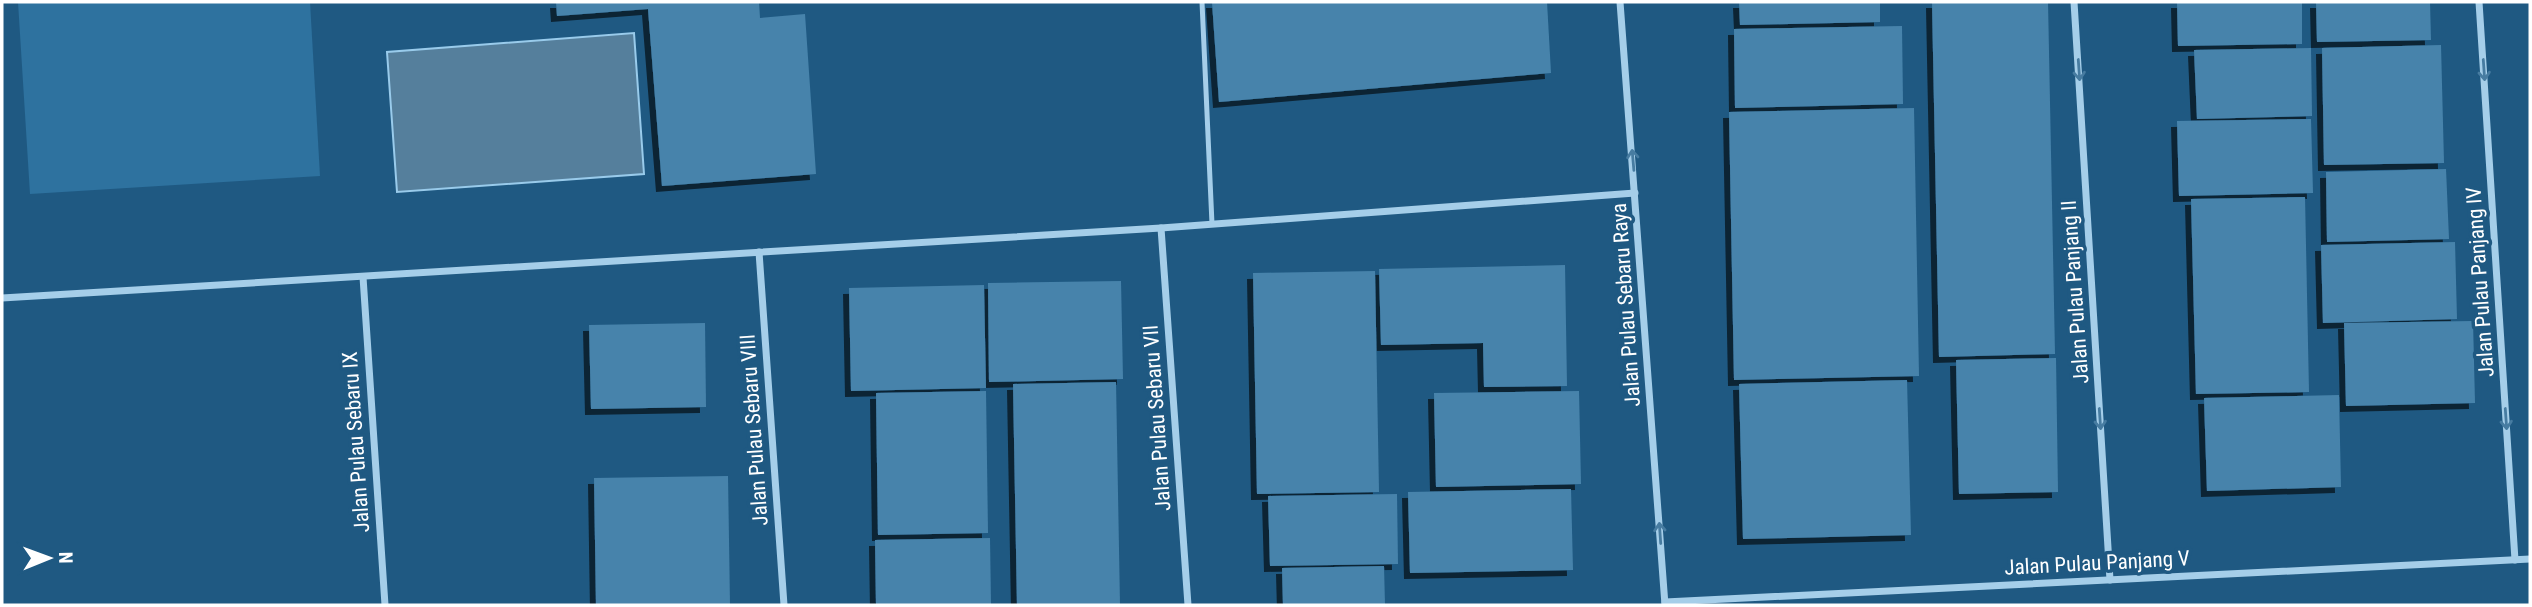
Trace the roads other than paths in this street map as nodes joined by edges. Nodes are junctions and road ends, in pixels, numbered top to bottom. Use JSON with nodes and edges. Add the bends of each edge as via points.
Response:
{"nodes":[{"id":1,"x":1202,"y":2,"type":"edge"},
{"id":2,"x":1620,"y":2,"type":"edge"},
{"id":3,"x":2074,"y":2,"type":"edge"},
{"id":4,"x":2479,"y":2,"type":"edge"},
{"id":5,"x":1635,"y":193,"type":"junction"},
{"id":6,"x":1212,"y":224,"type":"junction"},
{"id":7,"x":1161,"y":228,"type":"junction"},
{"id":8,"x":759,"y":252,"type":"junction"},
{"id":9,"x":362,"y":277,"type":"junction"},
{"id":10,"x":2,"y":298,"type":"edge"},
{"id":11,"x":2530,"y":559,"type":"edge"},
{"id":12,"x":2515,"y":560,"type":"junction"},
{"id":13,"x":2110,"y":580,"type":"junction"},
{"id":14,"x":1665,"y":603,"type":"edge"},
{"id":15,"x":384,"y":605,"type":"edge"},
{"id":16,"x":784,"y":605,"type":"edge"},
{"id":17,"x":1188,"y":605,"type":"edge"}],
"edges":[{"from":1,"to":6,"type":"lane"},
{"from":5,"to":2,"type":"street","name":"Jalan Pulau Sebaru Raya","one_way":true},
{"from":3,"to":13,"type":"street","name":"Jalan Pulau Panjang II","one_way":true},
{"from":4,"to":12,"type":"street","name":"Jalan Pulau Panjang IV","one_way":true},
{"from":5,"to":6,"type":"street"},
{"from":14,"to":5,"type":"street","name":"Jalan Pulau Sebaru Raya","one_way":true},
{"from":6,"to":7,"type":"street"},
{"from":7,"to":8,"type":"street"},
{"from":7,"to":17,"type":"street","name":"Jalan Pulau Sebaru VII"},
{"from":8,"to":9,"type":"street"},
{"from":8,"to":16,"type":"street","name":"Jalan Pulau Sebaru VIII"},
{"from":9,"to":10,"type":"street"},
{"from":9,"to":15,"type":"street","name":"Jalan Pulau Sebaru IX"},
{"from":11,"to":12,"type":"street","name":"Jalan Pulau Panjang V"},
{"from":12,"to":13,"type":"street","name":"Jalan Pulau Panjang V"},
{"from":13,"to":14,"type":"street","name":"Jalan Pulau Panjang V"}]}
